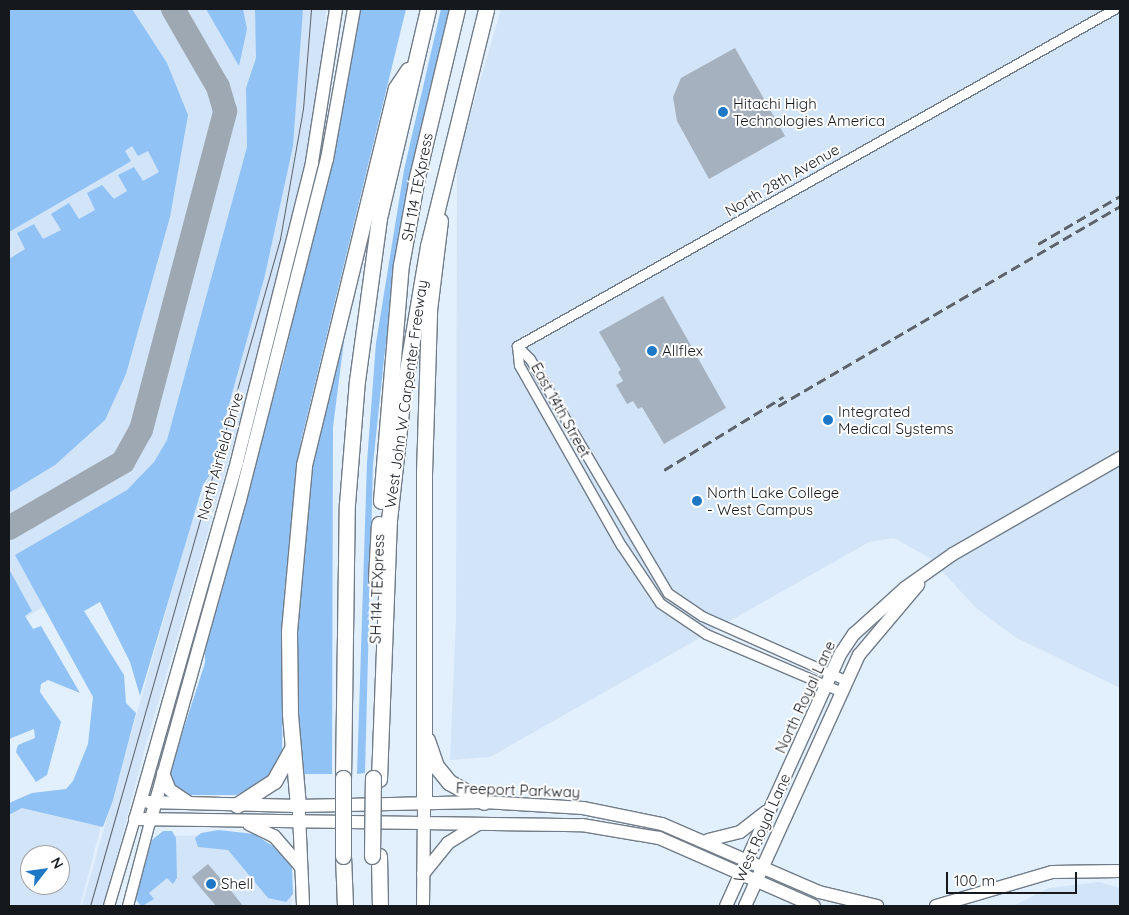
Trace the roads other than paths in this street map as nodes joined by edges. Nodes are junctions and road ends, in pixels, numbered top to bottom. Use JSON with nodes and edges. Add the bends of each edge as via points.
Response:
{"nodes":[{"id":1,"x":336,"y":9,"type":"edge"},
{"id":2,"x":354,"y":9,"type":"edge"},
{"id":3,"x":428,"y":9,"type":"edge"},
{"id":4,"x":457,"y":9,"type":"edge"},
{"id":5,"x":464,"y":9,"type":"edge"},
{"id":6,"x":486,"y":9,"type":"edge"},
{"id":7,"x":1114,"y":9,"type":"edge"},
{"id":8,"x":448,"y":45,"type":"junction"},
{"id":9,"x":413,"y":63,"type":"junction"},
{"id":10,"x":442,"y":190,"type":"junction"},
{"id":11,"x":517,"y":346,"type":"junction"},
{"id":12,"x":1120,"y":458,"type":"edge"},
{"id":13,"x":926,"y":575,"type":"junction"},
{"id":14,"x":831,"y":680,"type":"junction"},
{"id":15,"x":844,"y":687,"type":"junction"},
{"id":16,"x":423,"y":729,"type":"junction"},
{"id":17,"x":292,"y":748,"type":"junction"},
{"id":18,"x":163,"y":773,"type":"junction"},
{"id":19,"x":376,"y":778,"type":"junction"},
{"id":20,"x":141,"y":801,"type":"junction"},
{"id":21,"x":484,"y":802,"type":"junction"},
{"id":22,"x":154,"y":803,"type":"junction"},
{"id":23,"x":424,"y":803,"type":"junction"},
{"id":24,"x":193,"y":804,"type":"junction"},
{"id":25,"x":238,"y":805,"type":"junction"},
{"id":26,"x":298,"y":806,"type":"junction"},
{"id":27,"x":771,"y":807,"type":"junction"},
{"id":28,"x":573,"y":808,"type":"junction"},
{"id":29,"x":135,"y":819,"type":"junction"},
{"id":30,"x":150,"y":822,"type":"junction"},
{"id":31,"x":245,"y":822,"type":"junction"},
{"id":32,"x":300,"y":822,"type":"junction"},
{"id":33,"x":424,"y":824,"type":"junction"},
{"id":34,"x":479,"y":824,"type":"junction"},
{"id":35,"x":572,"y":824,"type":"junction"},
{"id":36,"x":708,"y":840,"type":"junction"},
{"id":37,"x":376,"y":856,"type":"junction"},
{"id":38,"x":748,"y":858,"type":"junction"},
{"id":39,"x":764,"y":866,"type":"junction"},
{"id":40,"x":301,"y":868,"type":"junction"},
{"id":41,"x":1120,"y":871,"type":"edge"},
{"id":42,"x":742,"y":872,"type":"junction"},
{"id":43,"x":424,"y":874,"type":"junction"},
{"id":44,"x":758,"y":879,"type":"junction"},
{"id":45,"x":997,"y":892,"type":"junction"},
{"id":46,"x":110,"y":906,"type":"edge"},
{"id":47,"x":128,"y":906,"type":"edge"},
{"id":48,"x":303,"y":906,"type":"edge"},
{"id":49,"x":346,"y":906,"type":"edge"},
{"id":50,"x":372,"y":906,"type":"edge"},
{"id":51,"x":380,"y":906,"type":"edge"},
{"id":52,"x":423,"y":906,"type":"edge"},
{"id":53,"x":726,"y":906,"type":"edge"},
{"id":54,"x":744,"y":906,"type":"edge"},
{"id":55,"x":814,"y":906,"type":"edge"},
{"id":56,"x":877,"y":906,"type":"edge"},
{"id":57,"x":936,"y":906,"type":"edge"},
{"id":58,"x":982,"y":906,"type":"edge"}],
"edges":[{"from":1,"to":20,"type":"main road","name":"North Airfield Drive","via":[[312,163],[237,462]]},
{"from":2,"to":18,"type":"main road","name":"North Airfield Drive","via":[[322,178],[240,500]]},
{"from":3,"to":9,"type":"highway"},
{"from":4,"to":8,"type":"highway","name":"SH 114 TEXpress"},
{"from":5,"to":8,"type":"highway"},
{"from":6,"to":10,"type":"highway","name":"West John W Carpenter Freeway"},
{"from":7,"to":11,"type":"street","name":"North 28th Avenue"},
{"from":8,"to":19,"type":"highway","name":"SH 114 TEXpress","via":[[401,265],[376,552]]},
{"from":9,"to":17,"type":"highway","via":[[396,88],[304,465],[289,630]]},
{"from":9,"to":49,"type":"highway","bridge":true,"via":[[379,218],[357,381],[347,504],[343,778]]},
{"from":10,"to":16,"type":"highway","via":[[440,249],[428,327]]},
{"from":10,"to":19,"type":"highway","name":"West John W Carpenter Freeway","via":[[413,332],[393,484]]},
{"from":11,"to":14,"type":"street","name":"East 14th Street","via":[[530,359],[647,564],[668,593],[702,616]]},
{"from":11,"to":14,"type":"street","name":"East 14th Street","via":[[519,365],[621,545],[660,603],[706,634]]},
{"from":12,"to":13,"type":"main road","name":"North Royal Lane","via":[[953,554]]},
{"from":13,"to":14,"type":"main road","name":"North Royal Lane","via":[[854,634]]},
{"from":13,"to":15,"type":"main road","name":"North Royal Lane","via":[[870,637]]},
{"from":14,"to":15,"type":"street","name":"East 14th Street"},
{"from":14,"to":27,"type":"main road","name":"North Royal Lane"},
{"from":15,"to":39,"type":"main road","name":"West Royal Lane"},
{"from":16,"to":21,"type":"highway","via":[[436,766],[449,782]]},
{"from":16,"to":23,"type":"highway"},
{"from":17,"to":25,"type":"highway","via":[[274,781]]},
{"from":17,"to":26,"type":"highway"},
{"from":18,"to":22,"type":"main road","name":"North Airfield Drive"},
{"from":18,"to":24,"type":"main road","via":[[170,790]]},
{"from":19,"to":37,"type":"highway","name":"West John W Carpenter Freeway"},
{"from":20,"to":22,"type":"main road","name":"Freeport Parkway"},
{"from":20,"to":29,"type":"main road","name":"North Airfield Drive"},
{"from":21,"to":23,"type":"main road","name":"Freeport Parkway"},
{"from":21,"to":28,"type":"main road","name":"Freeport Parkway"},
{"from":22,"to":24,"type":"main road","name":"Freeport Parkway"},
{"from":22,"to":30,"type":"main road","name":"North Airfield Drive"},
{"from":23,"to":26,"type":"main road","name":"Freeport Parkway"},
{"from":23,"to":33,"type":"main road"},
{"from":24,"to":25,"type":"main road","name":"Freeport Parkway"},
{"from":25,"to":26,"type":"main road","name":"Freeport Parkway"},
{"from":26,"to":32,"type":"main road"},
{"from":27,"to":36,"type":"main road","via":[[740,832]]},
{"from":27,"to":38,"type":"main road","name":"North Royal Lane"},
{"from":28,"to":35,"type":"main road"},
{"from":28,"to":36,"type":"main road","name":"Freeport Parkway","via":[[662,824]]},
{"from":29,"to":30,"type":"main road","name":"Freeport Parkway"},
{"from":29,"to":46,"type":"street","name":"North Airfield Drive"},
{"from":30,"to":31,"type":"main road","name":"Freeport Parkway"},
{"from":30,"to":47,"type":"street","name":"North Airfield Drive"},
{"from":31,"to":32,"type":"main road","name":"Freeport Parkway"},
{"from":31,"to":40,"type":"main road","via":[[274,836],[290,849]]},
{"from":32,"to":33,"type":"main road","name":"Freeport Parkway"},
{"from":32,"to":40,"type":"main road"},
{"from":33,"to":34,"type":"main road","name":"Freeport Parkway"},
{"from":33,"to":43,"type":"main road"},
{"from":34,"to":35,"type":"main road","name":"Freeport Parkway"},
{"from":34,"to":43,"type":"main road","via":[[448,842]]},
{"from":35,"to":42,"type":"main road","name":"Freeport Parkway","via":[[659,838]]},
{"from":36,"to":38,"type":"main road","name":"Freeport Parkway"},
{"from":37,"to":50,"type":"highway"},
{"from":37,"to":51,"type":"highway","name":"West John W Carpenter Freeway"},
{"from":38,"to":39,"type":"main road","name":"Freeport Parkway"},
{"from":38,"to":42,"type":"main road","name":"West Royal Lane"},
{"from":39,"to":44,"type":"main road","name":"West Royal Lane"},
{"from":39,"to":56,"type":"main road","name":"Freeport Parkway","via":[[819,892]]},
{"from":40,"to":48,"type":"main road"},
{"from":41,"to":45,"type":"main road","via":[[1052,872]]},
{"from":42,"to":44,"type":"main road","name":"Freeport Parkway"},
{"from":42,"to":53,"type":"main road","name":"West Royal Lane"},
{"from":43,"to":52,"type":"main road"},
{"from":44,"to":54,"type":"main road","name":"West Royal Lane"},
{"from":44,"to":55,"type":"main road","name":"Freeport Parkway"},
{"from":45,"to":57,"type":"main road"},
{"from":45,"to":58,"type":"main road"}]}
